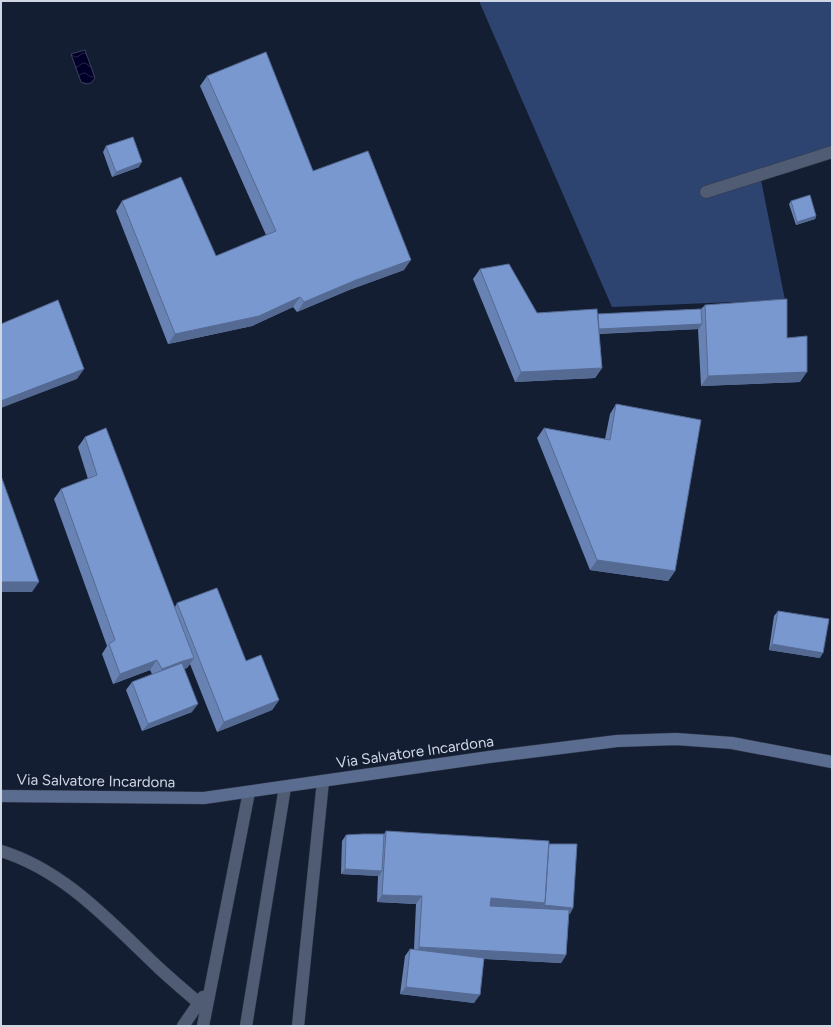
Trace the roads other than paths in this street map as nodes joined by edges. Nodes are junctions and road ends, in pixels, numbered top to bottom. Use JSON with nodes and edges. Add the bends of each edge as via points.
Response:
{"nodes":[{"id":1,"x":832,"y":152,"type":"edge"},
{"id":2,"x":706,"y":192,"type":"dead end"},
{"id":3,"x":832,"y":762,"type":"edge"},
{"id":4,"x":323,"y":781,"type":"junction"},
{"id":5,"x":285,"y":787,"type":"junction"},
{"id":6,"x":249,"y":792,"type":"junction"},
{"id":7,"x":1,"y":796,"type":"edge"},
{"id":8,"x":1,"y":851,"type":"edge"},
{"id":9,"x":210,"y":988,"type":"junction"},
{"id":10,"x":199,"y":1003,"type":"junction"},
{"id":11,"x":183,"y":1026,"type":"edge"},
{"id":12,"x":203,"y":1026,"type":"edge"},
{"id":13,"x":246,"y":1026,"type":"edge"},
{"id":14,"x":298,"y":1026,"type":"edge"}],
"edges":[{"from":1,"to":2,"type":"street"},
{"from":3,"to":4,"type":"street","name":"Via Salvatore Incardona","via":[[732,743],[676,739],[617,741]]},
{"from":4,"to":5,"type":"street","name":"Via Salvatore Incardona"},
{"from":4,"to":14,"type":"street"},
{"from":5,"to":6,"type":"street","name":"Via Salvatore Incardona"},
{"from":5,"to":13,"type":"street"},
{"from":6,"to":7,"type":"street","name":"Via Salvatore Incardona","via":[[204,798]]},
{"from":6,"to":9,"type":"street"},
{"from":8,"to":10,"type":"street","via":[[33,864],[65,882]]},
{"from":9,"to":10,"type":"street"},
{"from":9,"to":12,"type":"street"},
{"from":10,"to":11,"type":"street"}]}
